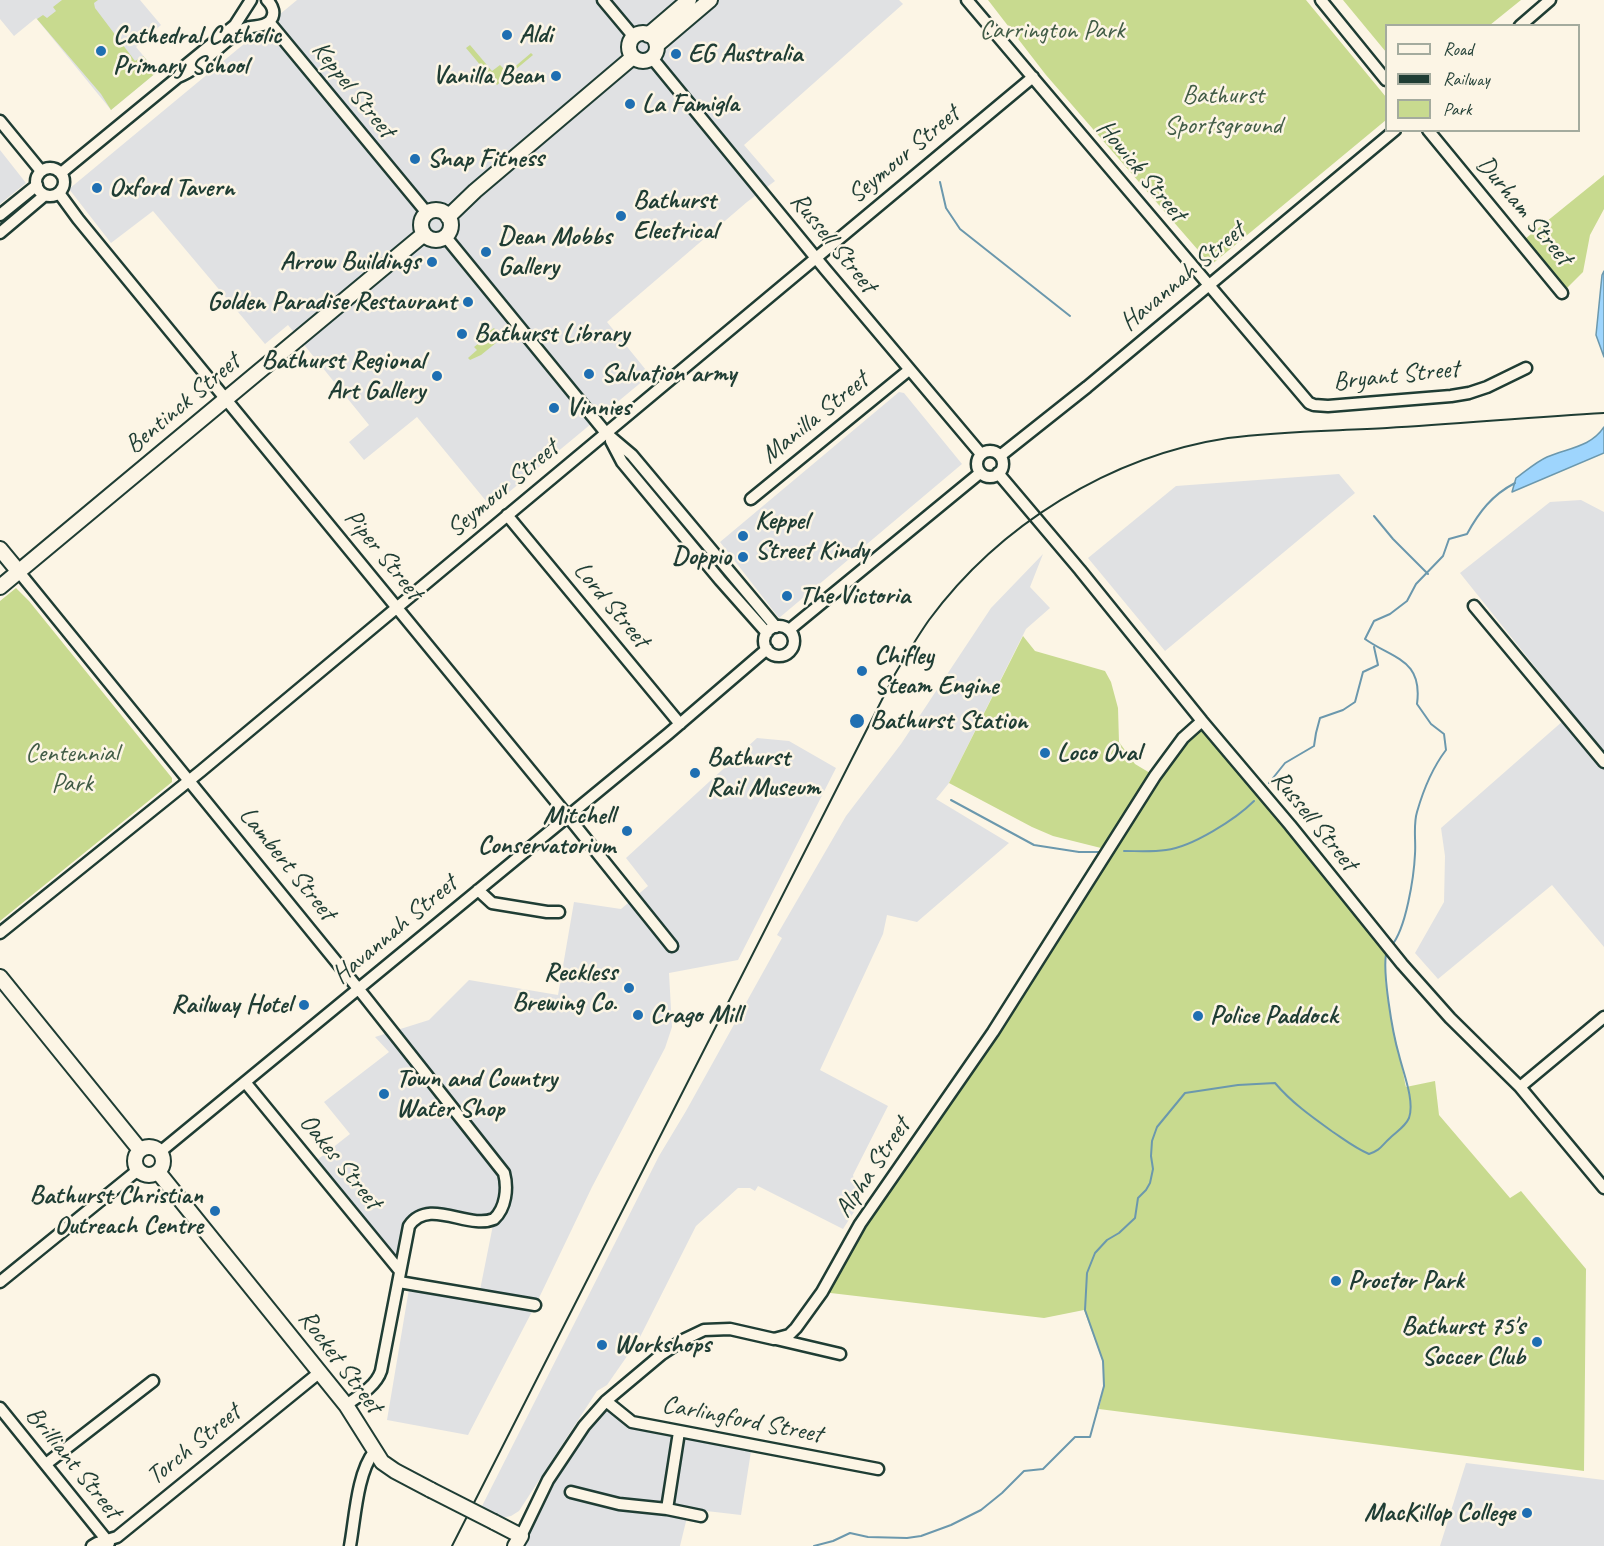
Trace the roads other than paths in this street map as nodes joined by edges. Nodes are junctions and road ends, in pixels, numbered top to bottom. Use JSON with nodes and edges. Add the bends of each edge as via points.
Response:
{"nodes":[{"id":1,"x":250,"y":0,"type":"edge"},
{"id":2,"x":603,"y":0,"type":"edge"},
{"id":3,"x":689,"y":0,"type":"edge"},
{"id":4,"x":710,"y":0,"type":"edge"},
{"id":5,"x":967,"y":0,"type":"edge"},
{"id":6,"x":1321,"y":0,"type":"edge"},
{"id":7,"x":1550,"y":0,"type":"edge"},
{"id":8,"x":270,"y":1,"type":"edge"},
{"id":9,"x":245,"y":11,"type":"junction"},
{"id":10,"x":269,"y":22,"type":"junction"},
{"id":11,"x":1522,"y":24,"type":"edge"},
{"id":12,"x":254,"y":25,"type":"junction"},
{"id":13,"x":634,"y":37,"type":"junction"},
{"id":14,"x":653,"y":46,"type":"junction"},
{"id":15,"x":633,"y":57,"type":"junction"},
{"id":16,"x":178,"y":77,"type":"junction"},
{"id":17,"x":1033,"y":77,"type":"junction"},
{"id":18,"x":1385,"y":79,"type":"edge"},
{"id":19,"x":0,"y":121,"type":"edge"},
{"id":20,"x":1393,"y":132,"type":"edge"},
{"id":21,"x":1430,"y":132,"type":"edge"},
{"id":22,"x":41,"y":171,"type":"junction"},
{"id":23,"x":61,"y":173,"type":"junction"},
{"id":24,"x":37,"y":185,"type":"junction"},
{"id":25,"x":59,"y":193,"type":"junction"},
{"id":26,"x":45,"y":195,"type":"junction"},
{"id":27,"x":427,"y":213,"type":"junction"},
{"id":28,"x":0,"y":215,"type":"edge"},
{"id":29,"x":448,"y":217,"type":"junction"},
{"id":30,"x":0,"y":233,"type":"edge"},
{"id":31,"x":424,"y":234,"type":"junction"},
{"id":32,"x":445,"y":236,"type":"junction"},
{"id":33,"x":815,"y":258,"type":"junction"},
{"id":34,"x":1208,"y":285,"type":"junction"},
{"id":35,"x":1562,"y":293,"type":"dead end"},
{"id":36,"x":1526,"y":368,"type":"dead end"},
{"id":37,"x":909,"y":370,"type":"junction"},
{"id":38,"x":226,"y":399,"type":"junction"},
{"id":39,"x":1304,"y":399,"type":"joint"},
{"id":40,"x":606,"y":433,"type":"junction"},
{"id":41,"x":981,"y":454,"type":"junction"},
{"id":42,"x":1000,"y":456,"type":"junction"},
{"id":43,"x":980,"y":473,"type":"junction"},
{"id":44,"x":998,"y":473,"type":"junction"},
{"id":45,"x":658,"y":496,"type":"junction"},
{"id":46,"x":751,"y":499,"type":"dead end"},
{"id":47,"x":507,"y":515,"type":"junction"},
{"id":48,"x":0,"y":549,"type":"edge"},
{"id":49,"x":19,"y":572,"type":"junction"},
{"id":50,"x":730,"y":573,"type":"junction"},
{"id":51,"x":720,"y":580,"type":"junction"},
{"id":52,"x":0,"y":586,"type":"edge"},
{"id":53,"x":1474,"y":606,"type":"dead end"},
{"id":54,"x":397,"y":607,"type":"junction"},
{"id":55,"x":771,"y":630,"type":"junction"},
{"id":56,"x":789,"y":630,"type":"junction"},
{"id":57,"x":767,"y":649,"type":"junction"},
{"id":58,"x":1202,"y":721,"type":"junction"},
{"id":59,"x":680,"y":724,"type":"junction"},
{"id":60,"x":1604,"y":762,"type":"edge"},
{"id":61,"x":189,"y":781,"type":"junction"},
{"id":62,"x":568,"y":816,"type":"junction"},
{"id":63,"x":478,"y":890,"type":"junction"},
{"id":64,"x":559,"y":912,"type":"dead end"},
{"id":65,"x":0,"y":933,"type":"edge"},
{"id":66,"x":672,"y":946,"type":"dead end"},
{"id":67,"x":0,"y":977,"type":"edge"},
{"id":68,"x":359,"y":989,"type":"junction"},
{"id":69,"x":1604,"y":1017,"type":"edge"},
{"id":70,"x":245,"y":1082,"type":"junction"},
{"id":71,"x":1521,"y":1087,"type":"junction"},
{"id":72,"x":140,"y":1149,"type":"junction"},
{"id":73,"x":160,"y":1152,"type":"junction"},
{"id":74,"x":138,"y":1170,"type":"junction"},
{"id":75,"x":158,"y":1172,"type":"junction"},
{"id":76,"x":1604,"y":1188,"type":"edge"},
{"id":77,"x":400,"y":1276,"type":"junction"},
{"id":78,"x":0,"y":1282,"type":"edge"},
{"id":79,"x":535,"y":1305,"type":"dead end"},
{"id":80,"x":774,"y":1339,"type":"junction"},
{"id":81,"x":840,"y":1354,"type":"dead end"},
{"id":82,"x":320,"y":1372,"type":"junction"},
{"id":83,"x":153,"y":1381,"type":"dead end"},
{"id":84,"x":606,"y":1401,"type":"junction"},
{"id":85,"x":346,"y":1405,"type":"junction"},
{"id":86,"x":0,"y":1408,"type":"edge"},
{"id":87,"x":679,"y":1432,"type":"junction"},
{"id":88,"x":374,"y":1452,"type":"junction"},
{"id":89,"x":46,"y":1464,"type":"junction"},
{"id":90,"x":878,"y":1469,"type":"dead end"},
{"id":91,"x":571,"y":1492,"type":"dead end"},
{"id":92,"x":667,"y":1509,"type":"junction"},
{"id":93,"x":701,"y":1516,"type":"dead end"},
{"id":94,"x":518,"y":1541,"type":"edge"},
{"id":95,"x":109,"y":1543,"type":"edge"},
{"id":96,"x":92,"y":1546,"type":"edge"},
{"id":97,"x":350,"y":1546,"type":"edge"}],
"edges":[{"from":1,"to":9,"type":"street"},
{"from":2,"to":13,"type":"street"},
{"from":3,"to":14,"type":"main road"},
{"from":4,"to":14,"type":"main road"},
{"from":5,"to":17,"type":"street","name":"Howick Street"},
{"from":6,"to":18,"type":"street"},
{"from":7,"to":11,"type":"street"},
{"from":8,"to":10,"type":"street","via":[[273,12]]},
{"from":9,"to":12,"type":"street"},
{"from":9,"to":16,"type":"street"},
{"from":10,"to":12,"type":"street"},
{"from":10,"to":27,"type":"street","name":"Keppel Street"},
{"from":12,"to":16,"type":"street","via":[[242,30],[192,72]]},
{"from":13,"to":14,"type":"main road","via":[[641,34]]},
{"from":13,"to":15,"type":"main road","via":[[629,45]]},
{"from":14,"to":15,"type":"main road","via":[[641,61]]},
{"from":14,"to":33,"type":"street","name":"Russell Street"},
{"from":15,"to":29,"type":"main road"},
{"from":16,"to":23,"type":"street"},
{"from":17,"to":33,"type":"street","name":"Seymour Street"},
{"from":17,"to":34,"type":"street","name":"Howick Street"},
{"from":19,"to":22,"type":"street"},
{"from":20,"to":34,"type":"street","name":"Havannah Street"},
{"from":21,"to":35,"type":"street","name":"Durham Street"},
{"from":22,"to":23,"type":"street","via":[[51,168]]},
{"from":22,"to":24,"type":"street"},
{"from":23,"to":25,"type":"street","via":[[64,181]]},
{"from":24,"to":26,"type":"street"},
{"from":24,"to":28,"type":"street"},
{"from":25,"to":26,"type":"street"},
{"from":25,"to":38,"type":"street","name":"Piper Street"},
{"from":26,"to":30,"type":"street"},
{"from":27,"to":29,"type":"main road","via":[[436,210]]},
{"from":27,"to":31,"type":"main road","via":[[421,225]]},
{"from":29,"to":32,"type":"main road","via":[[450,229]]},
{"from":31,"to":32,"type":"main road","via":[[436,239]]},
{"from":31,"to":38,"type":"main road","name":"Bentinck Street"},
{"from":32,"to":40,"type":"street"},
{"from":33,"to":37,"type":"street","name":"Russell Street"},
{"from":33,"to":40,"type":"street","name":"Seymour Street"},
{"from":34,"to":39,"type":"street","name":"Howick Street"},
{"from":34,"to":42,"type":"street","name":"Havannah Street"},
{"from":36,"to":39,"type":"street","name":"Bryant Street","via":[[1487,387],[1451,396],[1321,406]]},
{"from":37,"to":41,"type":"street","name":"Russell Street"},
{"from":37,"to":46,"type":"street","name":"Manilla Street"},
{"from":38,"to":49,"type":"main road","name":"Bentinck Street"},
{"from":38,"to":54,"type":"street","name":"Piper Street"},
{"from":40,"to":45,"type":"street","via":[[632,455]]},
{"from":40,"to":47,"type":"street","name":"Seymour Street"},
{"from":41,"to":42,"type":"street","via":[[991,451]]},
{"from":41,"to":43,"type":"street","via":[[977,463]]},
{"from":42,"to":44,"type":"street"},
{"from":43,"to":44,"type":"street"},
{"from":43,"to":56,"type":"street"},
{"from":44,"to":58,"type":"street","name":"Russell Street"},
{"from":45,"to":50,"type":"street"},
{"from":45,"to":51,"type":"street"},
{"from":47,"to":54,"type":"street","name":"Seymour Street"},
{"from":47,"to":59,"type":"street","name":"Lord Street"},
{"from":48,"to":49,"type":"main road","name":"Lambert Street"},
{"from":49,"to":52,"type":"main road","name":"Bentinck Street"},
{"from":49,"to":61,"type":"street","name":"Lambert Street"},
{"from":50,"to":51,"type":"street"},
{"from":50,"to":55,"type":"street"},
{"from":51,"to":55,"type":"street"},
{"from":53,"to":60,"type":"street"},
{"from":54,"to":61,"type":"street","name":"Seymour Street"},
{"from":54,"to":62,"type":"street","name":"Piper Street"},
{"from":55,"to":56,"type":"street"},
{"from":55,"to":57,"type":"street","via":[[765,643]]},
{"from":56,"to":57,"type":"street","via":[[794,638],[790,651],[777,656]]},
{"from":57,"to":59,"type":"street","name":"Havannah Street"},
{"from":58,"to":71,"type":"street","name":"Russell Street","via":[[1402,963]]},
{"from":58,"to":80,"type":"street","name":"Alpha Street","via":[[1183,738],[1155,776],[993,1032],[860,1224],[822,1292],[789,1335]]},
{"from":59,"to":62,"type":"street","name":"Havannah Street"},
{"from":61,"to":65,"type":"street","name":"Seymour Street"},
{"from":61,"to":68,"type":"street","name":"Lambert Street"},
{"from":62,"to":63,"type":"street","name":"Havannah Street"},
{"from":62,"to":66,"type":"street","name":"Piper Street"},
{"from":63,"to":64,"type":"street","via":[[492,903]]},
{"from":63,"to":68,"type":"street","name":"Havannah Street"},
{"from":67,"to":72,"type":"main road"},
{"from":68,"to":70,"type":"street","name":"Havannah Street"},
{"from":68,"to":77,"type":"street","name":"Lambert Street","via":[[506,1179],[505,1199],[494,1219],[479,1221],[431,1214],[416,1218],[406,1233]]},
{"from":69,"to":71,"type":"street"},
{"from":70,"to":73,"type":"street","name":"Havannah Street"},
{"from":70,"to":77,"type":"street","name":"Oakes Street"},
{"from":71,"to":76,"type":"street","name":"Russell Street"},
{"from":72,"to":73,"type":"main road","via":[[153,1147]]},
{"from":72,"to":74,"type":"main road","via":[[135,1157]]},
{"from":73,"to":75,"type":"main road","via":[[163,1165]]},
{"from":74,"to":75,"type":"main road","via":[[150,1175]]},
{"from":74,"to":78,"type":"street"},
{"from":75,"to":82,"type":"main road","name":"Rocket Street"},
{"from":77,"to":79,"type":"street"},
{"from":77,"to":85,"type":"street","via":[[380,1376]]},
{"from":80,"to":81,"type":"street"},
{"from":80,"to":84,"type":"street","via":[[730,1329],[704,1330],[662,1354]]},
{"from":82,"to":85,"type":"main road","name":"Rocket Street"},
{"from":82,"to":95,"type":"street","name":"Torch Street"},
{"from":83,"to":89,"type":"street"},
{"from":84,"to":87,"type":"street","name":"Carlingford Street","via":[[632,1422]]},
{"from":84,"to":94,"type":"street","via":[[548,1480]]},
{"from":85,"to":88,"type":"main road","name":"Rocket Street"},
{"from":86,"to":89,"type":"street","name":"Brilliant Street"},
{"from":87,"to":90,"type":"street","name":"Carlingford Street"},
{"from":87,"to":92,"type":"street"},
{"from":88,"to":94,"type":"main road","name":"Rocket Street","bridge":true,"via":[[396,1472],[494,1522]]},
{"from":88,"to":97,"type":"street","via":[[363,1473]]},
{"from":89,"to":95,"type":"street","name":"Brilliant Street"},
{"from":91,"to":92,"type":"street","via":[[618,1504]]},
{"from":92,"to":93,"type":"street"},
{"from":95,"to":96,"type":"street","name":"Torch Street"}]}
